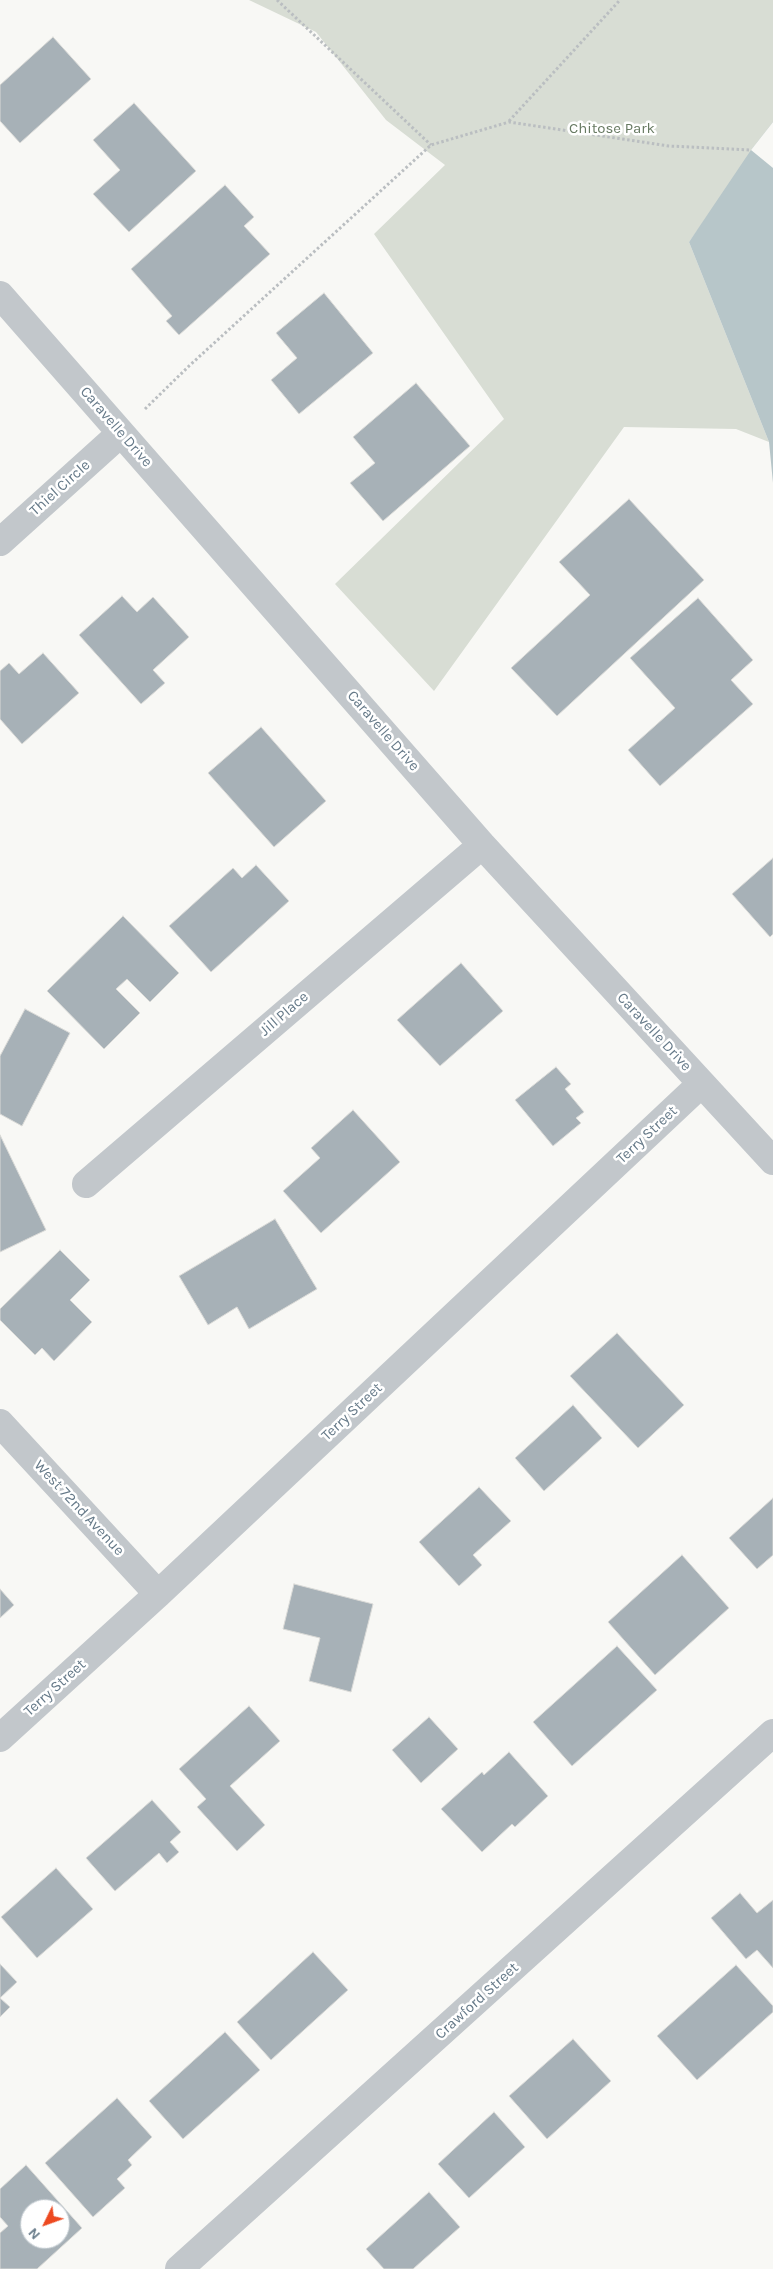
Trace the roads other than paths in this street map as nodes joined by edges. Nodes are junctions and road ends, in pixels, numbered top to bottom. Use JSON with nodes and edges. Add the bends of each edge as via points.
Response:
{"nodes":[{"id":1,"x":0,"y":295,"type":"edge"},
{"id":2,"x":121,"y":433,"type":"junction"},
{"id":3,"x":0,"y":542,"type":"edge"},
{"id":4,"x":482,"y":844,"type":"junction"},
{"id":5,"x":701,"y":1084,"type":"junction"},
{"id":6,"x":773,"y":1161,"type":"edge"},
{"id":7,"x":86,"y":1184,"type":"dead end"},
{"id":8,"x":0,"y":1422,"type":"edge"},
{"id":9,"x":158,"y":1594,"type":"junction"},
{"id":10,"x":773,"y":1733,"type":"edge"},
{"id":11,"x":0,"y":1738,"type":"edge"},
{"id":12,"x":179,"y":2269,"type":"edge"}],
"edges":[{"from":1,"to":2,"type":"street","name":"Caravelle Drive"},
{"from":2,"to":3,"type":"street","name":"Thiel Circle"},
{"from":2,"to":4,"type":"street","name":"Caravelle Drive"},
{"from":4,"to":5,"type":"street","name":"Caravelle Drive"},
{"from":4,"to":7,"type":"street","name":"Jill Place"},
{"from":5,"to":6,"type":"street","name":"Caravelle Drive"},
{"from":5,"to":9,"type":"street","name":"Terry Street"},
{"from":8,"to":9,"type":"street","name":"West 72nd Avenue"},
{"from":9,"to":11,"type":"street","name":"Terry Street"},
{"from":10,"to":12,"type":"street","name":"Crawford Street"}]}
